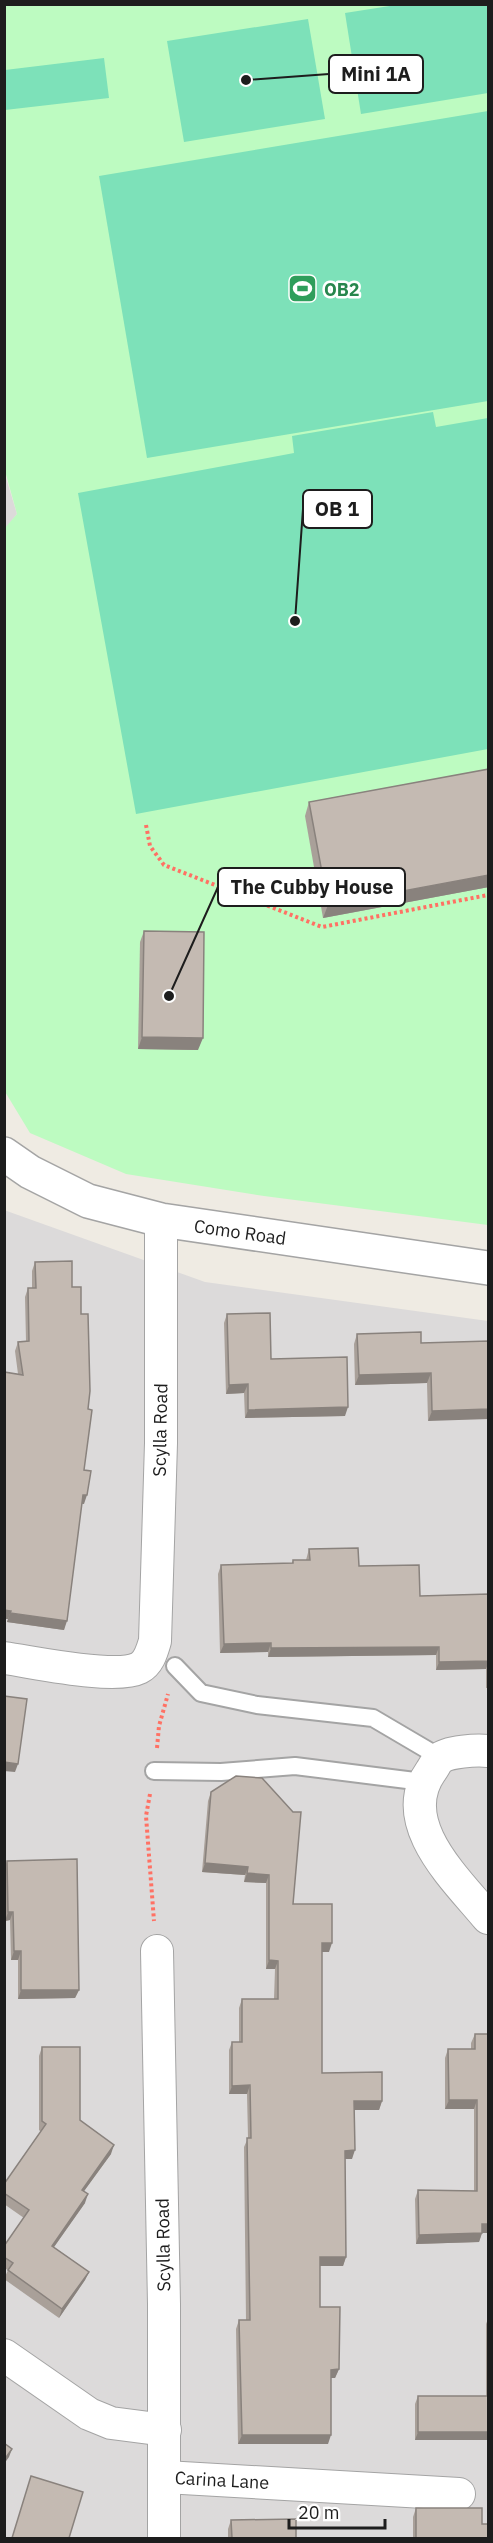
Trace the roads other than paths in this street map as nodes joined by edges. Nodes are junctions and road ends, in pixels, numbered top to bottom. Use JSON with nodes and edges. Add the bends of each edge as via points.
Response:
{"nodes":[{"id":1,"x":4,"y":1154,"type":"edge"},
{"id":2,"x":161,"y":1220,"type":"junction"},
{"id":3,"x":489,"y":1268,"type":"edge"},
{"id":4,"x":4,"y":1658,"type":"edge"},
{"id":5,"x":175,"y":1666,"type":"dead end"},
{"id":6,"x":489,"y":1751,"type":"edge"},
{"id":7,"x":432,"y":1770,"type":"junction"},
{"id":8,"x":154,"y":1771,"type":"road end"},
{"id":9,"x":489,"y":1917,"type":"edge"},
{"id":10,"x":157,"y":1951,"type":"road end"},
{"id":11,"x":4,"y":2355,"type":"edge"},
{"id":12,"x":165,"y":2430,"type":"junction"},
{"id":13,"x":165,"y":2477,"type":"junction"},
{"id":14,"x":459,"y":2494,"type":"dead end"},
{"id":15,"x":164,"y":2538,"type":"edge"}],
"edges":[{"from":1,"to":2,"type":"street","name":"Como Road","via":[[30,1172],[88,1201]]},
{"from":2,"to":3,"type":"street","name":"Como Road"},
{"from":2,"to":4,"type":"street","name":"Scylla Road","via":[[161,1443],[155,1641],[150,1657],[140,1668],[124,1672]]},
{"from":5,"to":7,"type":"lane","via":[[201,1693],[257,1705],[373,1718]]},
{"from":6,"to":7,"type":"street","via":[[474,1749]]},
{"from":7,"to":8,"type":"lane","via":[[295,1766],[220,1773]]},
{"from":7,"to":9,"type":"street","via":[[420,1813],[429,1844]]},
{"from":10,"to":12,"type":"street","name":"Scylla Road"},
{"from":11,"to":12,"type":"street","via":[[89,2414],[111,2423]]},
{"from":12,"to":13,"type":"street","name":"Scylla Road"},
{"from":13,"to":14,"type":"street","name":"Carina Lane"},
{"from":13,"to":15,"type":"street","name":"Scylla Road"}]}
